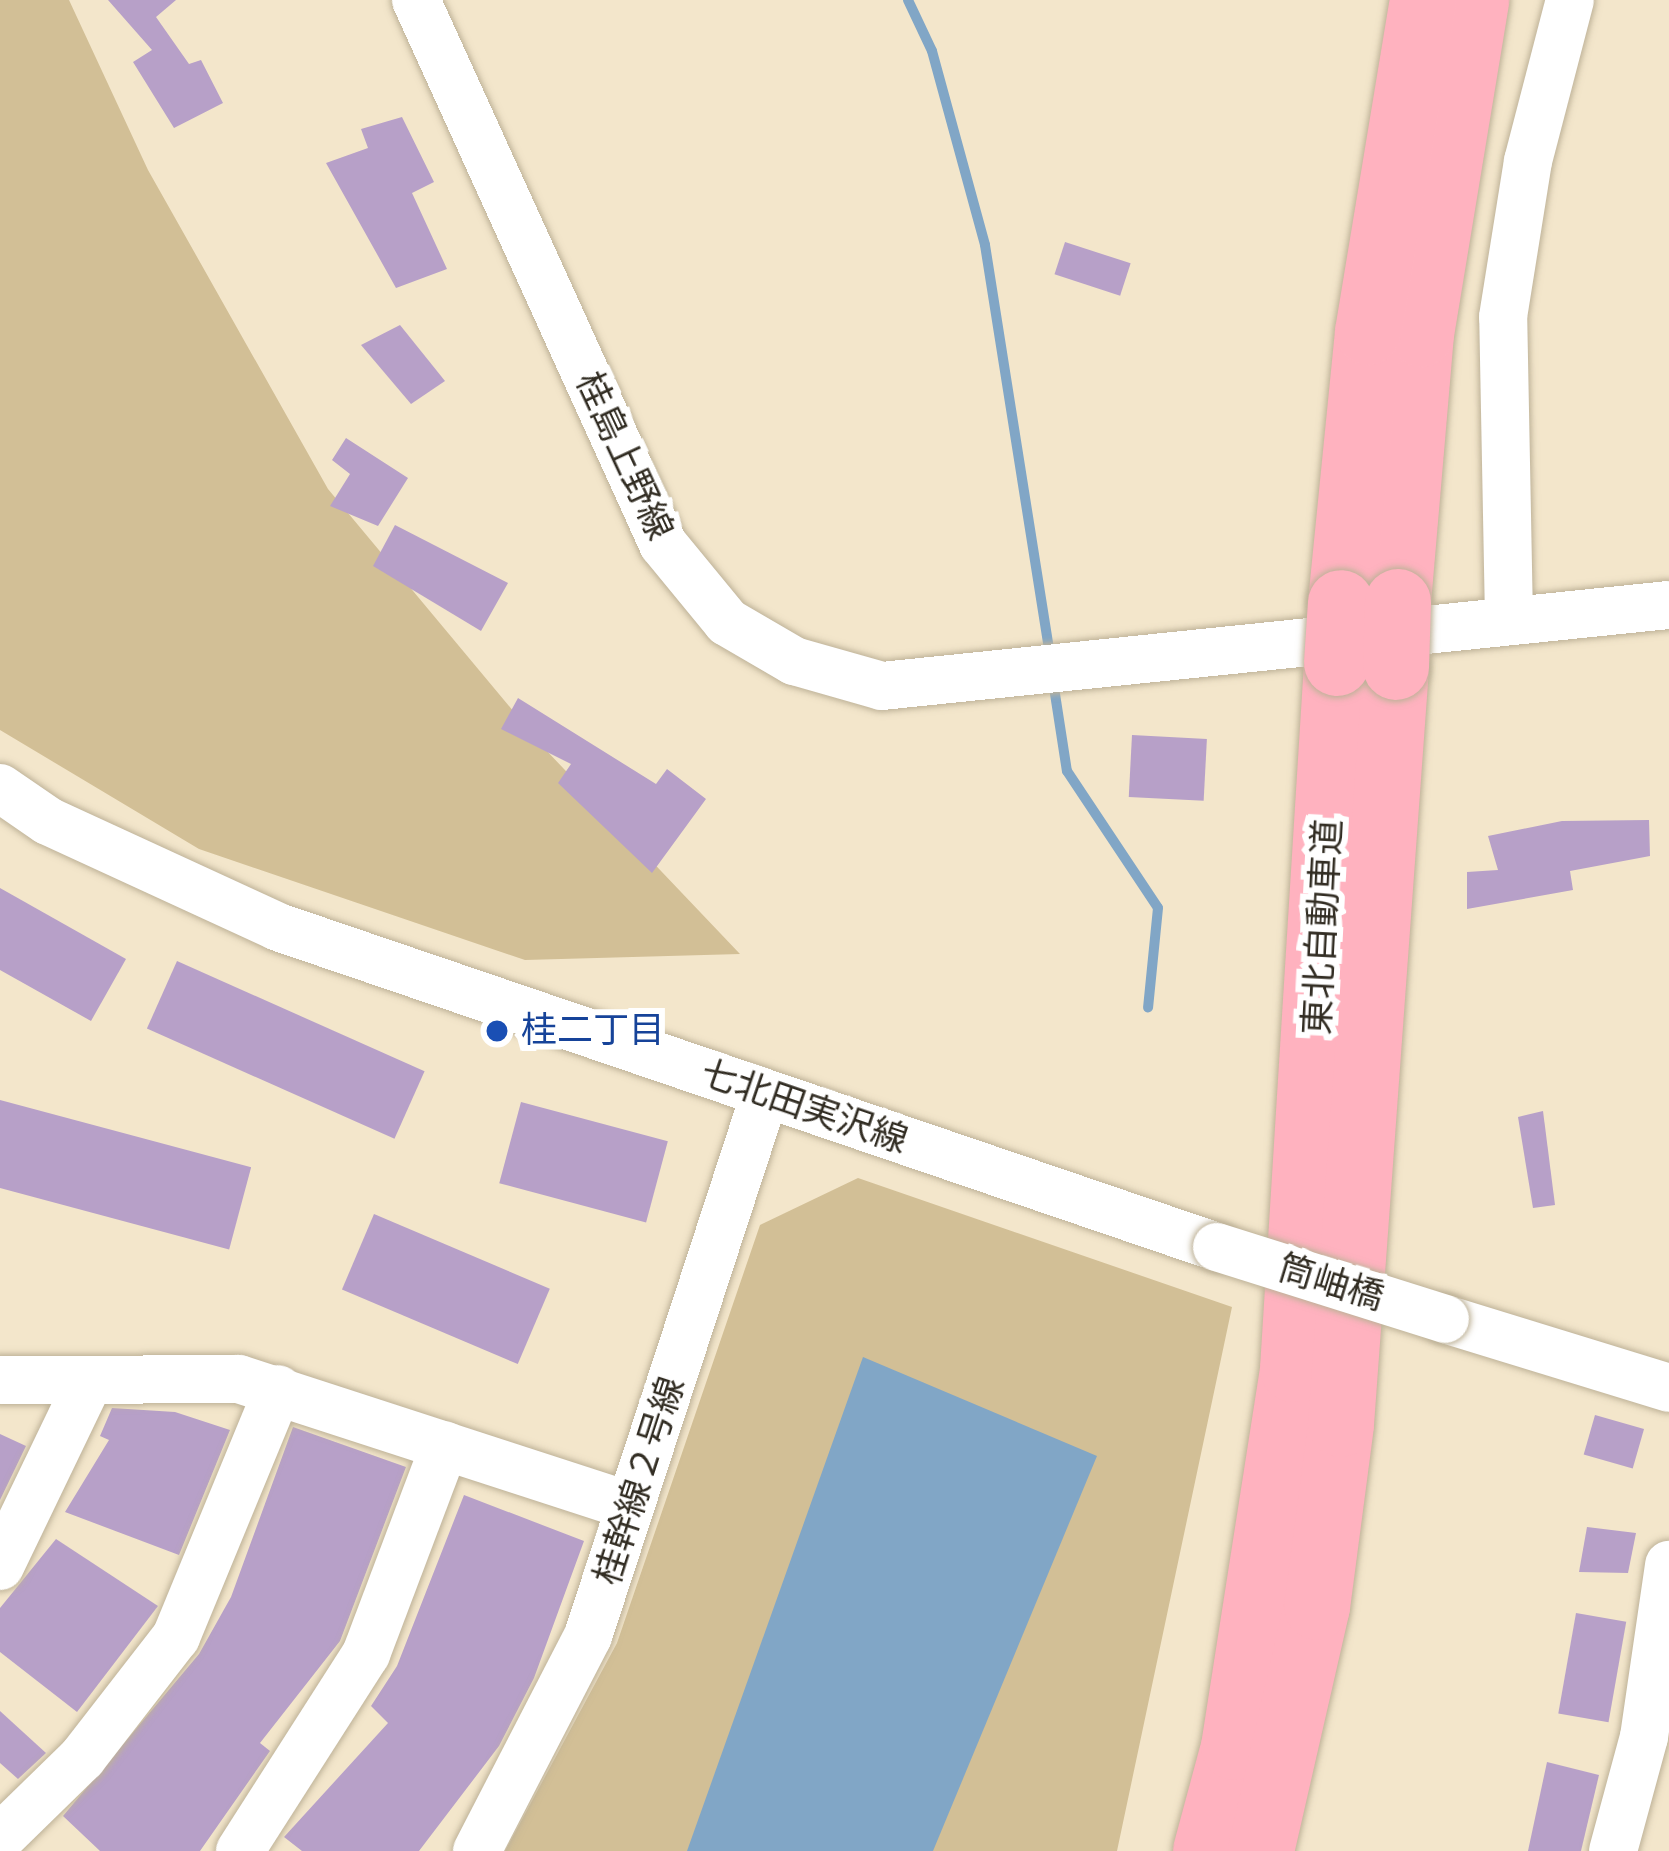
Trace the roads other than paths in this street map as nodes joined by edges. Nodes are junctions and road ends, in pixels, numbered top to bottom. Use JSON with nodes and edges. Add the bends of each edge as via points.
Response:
{"nodes":[{"id":1,"x":1423,"y":0,"type":"edge"},
{"id":2,"x":1476,"y":0,"type":"edge"},
{"id":3,"x":1570,"y":0,"type":"edge"},
{"id":4,"x":434,"y":5,"type":"edge"},
{"id":5,"x":1669,"y":605,"type":"edge"},
{"id":6,"x":1509,"y":619,"type":"junction"},
{"id":7,"x":1368,"y":634,"type":"junction"},
{"id":8,"x":0,"y":788,"type":"edge"},
{"id":9,"x":765,"y":1094,"type":"junction"},
{"id":10,"x":1217,"y":1247,"type":"joint"},
{"id":11,"x":0,"y":1380,"type":"edge"},
{"id":12,"x":89,"y":1381,"type":"junction"},
{"id":13,"x":1669,"y":1388,"type":"edge"},
{"id":14,"x":278,"y":1389,"type":"junction"},
{"id":15,"x":445,"y":1445,"type":"junction"},
{"id":16,"x":629,"y":1507,"type":"junction"},
{"id":17,"x":1669,"y":1565,"type":"edge"},
{"id":18,"x":0,"y":1566,"type":"edge"},
{"id":19,"x":1656,"y":1741,"type":"edge"},
{"id":20,"x":0,"y":1838,"type":"edge"},
{"id":21,"x":240,"y":1851,"type":"edge"},
{"id":22,"x":477,"y":1851,"type":"edge"},
{"id":23,"x":1206,"y":1851,"type":"edge"},
{"id":24,"x":1261,"y":1851,"type":"edge"},
{"id":25,"x":1613,"y":1851,"type":"edge"}],
"edges":[{"from":1,"to":7,"type":"highway","name":"東北自動車道","via":[[1368,332]]},
{"from":2,"to":7,"type":"highway","name":"東北自動車道"},
{"from":3,"to":6,"type":"street","via":[[1528,160],[1503,317]]},
{"from":4,"to":6,"type":"street","name":"桂島上野線","via":[[663,544],[727,622],[794,661],[882,686]]},
{"from":5,"to":6,"type":"street"},
{"from":7,"to":23,"type":"highway","name":"東北自動車道","via":[[1293,1369],[1241,1705]]},
{"from":7,"to":24,"type":"highway","name":"東北自動車道","via":[[1341,1424],[1317,1607]]},
{"from":8,"to":9,"type":"street","name":"七北田実沢線","via":[[49,821],[278,927]]},
{"from":9,"to":10,"type":"street","name":"七北田実沢線"},
{"from":9,"to":16,"type":"street","name":"桂幹線２号線"},
{"from":10,"to":13,"type":"street","name":"筒岫橋","bridge":true},
{"from":11,"to":12,"type":"street"},
{"from":12,"to":14,"type":"street","via":[[184,1375]]},
{"from":12,"to":18,"type":"street"},
{"from":14,"to":15,"type":"street"},
{"from":14,"to":20,"type":"street","via":[[241,1499],[176,1637],[82,1759]]},
{"from":15,"to":16,"type":"street"},
{"from":15,"to":21,"type":"street","via":[[366,1654]]},
{"from":16,"to":22,"type":"street","name":"桂幹線２号線","via":[[573,1670]]},
{"from":17,"to":19,"type":"street"},
{"from":19,"to":25,"type":"street"}]}
